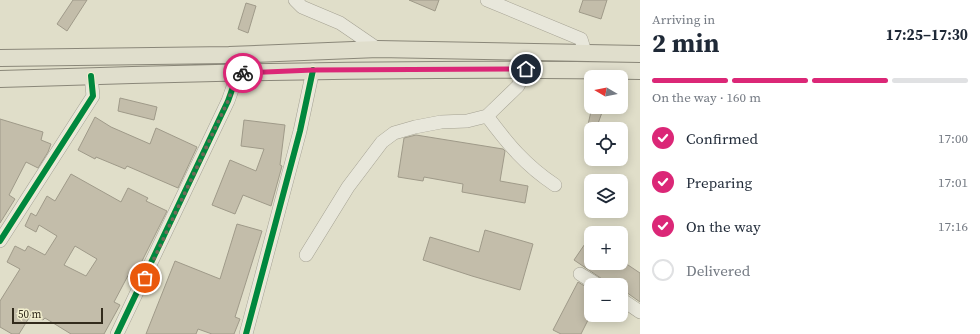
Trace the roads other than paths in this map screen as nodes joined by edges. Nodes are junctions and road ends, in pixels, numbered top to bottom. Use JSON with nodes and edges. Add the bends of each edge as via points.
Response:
{"nodes":[{"id":1,"x":295,"y":0,"type":"edge"},
{"id":2,"x":487,"y":0,"type":"edge"},
{"id":3,"x":378,"y":49,"type":"junction"},
{"id":4,"x":585,"y":52,"type":"junction"},
{"id":5,"x":640,"y":54,"type":"edge"},
{"id":6,"x":0,"y":58,"type":"edge"},
{"id":7,"x":526,"y":69,"type":"junction"},
{"id":8,"x":313,"y":70,"type":"junction"},
{"id":9,"x":640,"y":71,"type":"edge"},
{"id":10,"x":238,"y":73,"type":"junction"},
{"id":11,"x":91,"y":76,"type":"junction"},
{"id":12,"x":0,"y":79,"type":"edge"},
{"id":13,"x":487,"y":116,"type":"junction"},
{"id":14,"x":555,"y":185,"type":"dead end"},
{"id":15,"x":0,"y":241,"type":"edge"},
{"id":16,"x":306,"y":255,"type":"dead end"},
{"id":17,"x":580,"y":274,"type":"dead end"},
{"id":18,"x":587,"y":278,"type":"edge"},
{"id":19,"x":628,"y":304,"type":"edge"},
{"id":20,"x":640,"y":312,"type":"edge"},
{"id":21,"x":117,"y":334,"type":"edge"},
{"id":22,"x":246,"y":334,"type":"edge"}],
"edges":[{"from":1,"to":3,"type":"street","via":[[302,7],[340,23]]},
{"from":2,"to":4,"type":"street","via":[[581,39]]},
{"from":3,"to":4,"type":"main road"},
{"from":3,"to":6,"type":"main road","via":[[230,55]]},
{"from":4,"to":5,"type":"main road"},
{"from":7,"to":8,"type":"main road"},
{"from":7,"to":9,"type":"main road"},
{"from":7,"to":13,"type":"street","via":[[518,86]]},
{"from":8,"to":10,"type":"main road"},
{"from":8,"to":22,"type":"street","via":[[300,131]]},
{"from":10,"to":11,"type":"main road"},
{"from":10,"to":21,"type":"street","via":[[228,101]]},
{"from":11,"to":12,"type":"main road"},
{"from":11,"to":15,"type":"street","via":[[93,96]]},
{"from":13,"to":14,"type":"street","via":[[517,154]]},
{"from":13,"to":16,"type":"street","via":[[415,127],[394,133],[382,142],[348,187]]},
{"from":17,"to":18,"type":"street"},
{"from":19,"to":20,"type":"street"}]}
